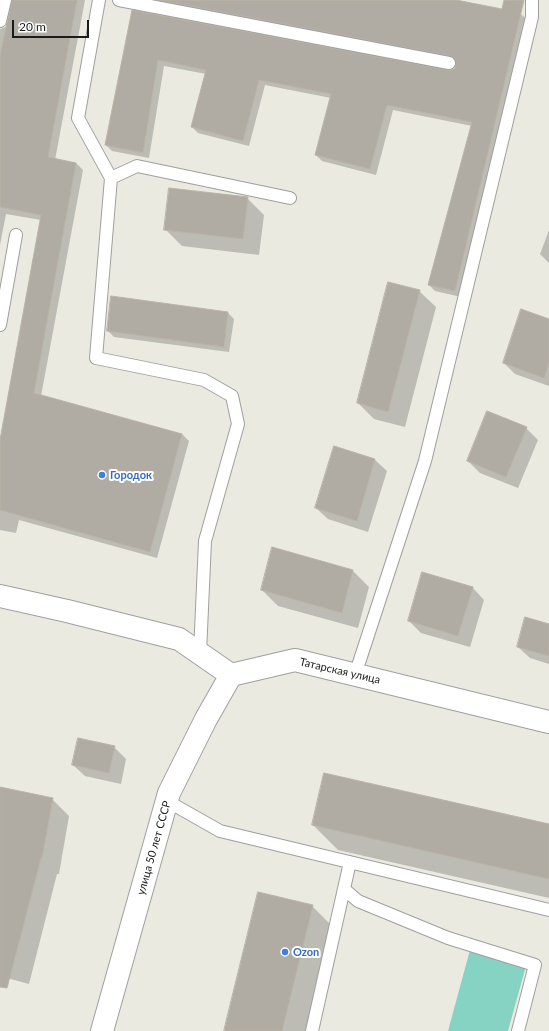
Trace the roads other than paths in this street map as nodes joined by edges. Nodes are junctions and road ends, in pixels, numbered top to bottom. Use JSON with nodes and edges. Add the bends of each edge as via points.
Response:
{"nodes":[{"id":1,"x":5,"y":0,"type":"edge"},
{"id":2,"x":99,"y":0,"type":"edge"},
{"id":3,"x":119,"y":0,"type":"edge"},
{"id":4,"x":532,"y":0,"type":"edge"},
{"id":5,"x":0,"y":20,"type":"edge"},
{"id":6,"x":449,"y":63,"type":"dead end"},
{"id":7,"x":111,"y":178,"type":"junction"},
{"id":8,"x":290,"y":198,"type":"dead end"},
{"id":9,"x":16,"y":235,"type":"dead end"},
{"id":10,"x":0,"y":325,"type":"edge"},
{"id":11,"x":0,"y":596,"type":"edge"},
{"id":12,"x":200,"y":653,"type":"junction"},
{"id":13,"x":231,"y":675,"type":"junction"},
{"id":14,"x":355,"y":675,"type":"junction"},
{"id":15,"x":549,"y":722,"type":"edge"},
{"id":16,"x":167,"y":801,"type":"junction"},
{"id":17,"x":350,"y":862,"type":"junction"},
{"id":18,"x":344,"y":889,"type":"junction"},
{"id":19,"x":549,"y":910,"type":"edge"},
{"id":20,"x":102,"y":1031,"type":"edge"},
{"id":21,"x":312,"y":1031,"type":"edge"},
{"id":22,"x":518,"y":1031,"type":"edge"}],
"edges":[{"from":1,"to":5,"type":"lane"},
{"from":2,"to":7,"type":"lane","via":[[78,118]]},
{"from":3,"to":6,"type":"lane"},
{"from":4,"to":14,"type":"lane","via":[[532,17],[426,461]]},
{"from":7,"to":8,"type":"lane","via":[[137,166]]},
{"from":7,"to":12,"type":"lane","via":[[96,358],[204,380],[232,396],[238,424],[205,541]]},
{"from":9,"to":10,"type":"lane"},
{"from":11,"to":12,"type":"street","via":[[179,640]]},
{"from":12,"to":13,"type":"street"},
{"from":13,"to":14,"type":"street","name":"Татарская улица","via":[[295,660]]},
{"from":13,"to":16,"type":"street","name":"улица 50 лет СССР","via":[[206,719]]},
{"from":14,"to":15,"type":"street","name":"Татарская улица"},
{"from":16,"to":17,"type":"lane","via":[[220,831]]},
{"from":16,"to":20,"type":"street","name":"улица 50 лет СССР"},
{"from":17,"to":18,"type":"lane"},
{"from":17,"to":19,"type":"lane"},
{"from":18,"to":21,"type":"lane"},
{"from":18,"to":22,"type":"lane","via":[[358,901],[448,938],[535,965]]}]}
